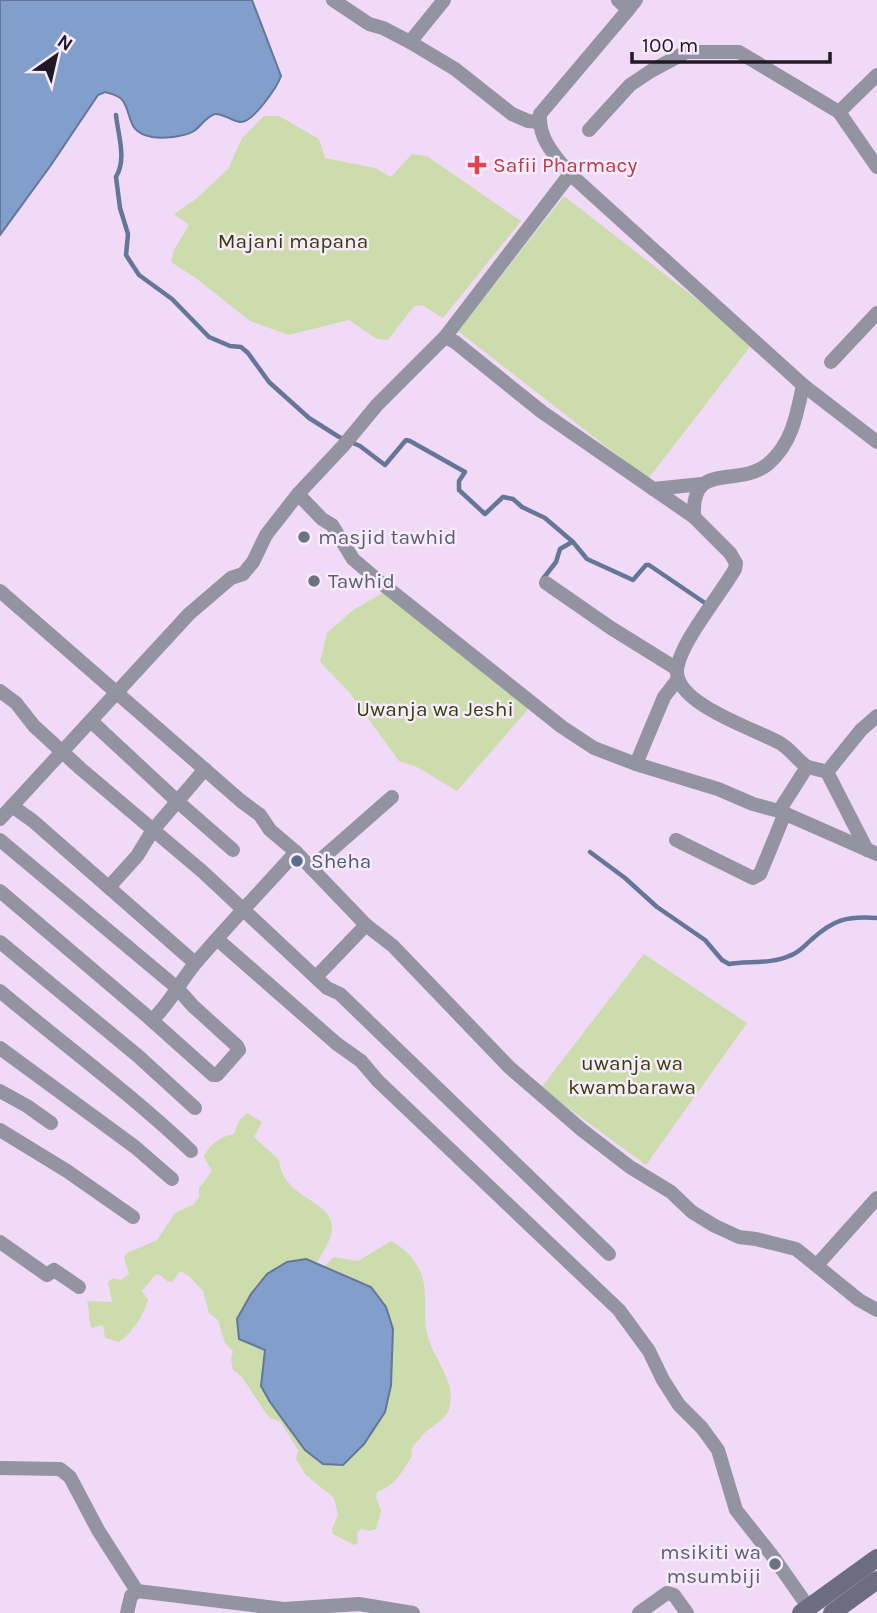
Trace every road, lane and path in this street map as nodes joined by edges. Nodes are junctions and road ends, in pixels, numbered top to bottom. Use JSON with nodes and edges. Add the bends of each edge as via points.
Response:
{"nodes":[{"id":1,"x":333,"y":0,"type":"edge"},
{"id":2,"x":444,"y":0,"type":"edge"},
{"id":3,"x":627,"y":3,"type":"edge"},
{"id":4,"x":410,"y":42,"type":"junction"},
{"id":5,"x":877,"y":75,"type":"edge"},
{"id":6,"x":839,"y":112,"type":"junction"},
{"id":7,"x":539,"y":122,"type":"junction"},
{"id":8,"x":589,"y":130,"type":"dead end"},
{"id":9,"x":877,"y":167,"type":"edge"},
{"id":10,"x":570,"y":174,"type":"junction"},
{"id":11,"x":877,"y":313,"type":"edge"},
{"id":12,"x":445,"y":337,"type":"junction"},
{"id":13,"x":831,"y":362,"type":"dead end"},
{"id":14,"x":803,"y":385,"type":"junction"},
{"id":15,"x":877,"y":442,"type":"edge"},
{"id":16,"x":702,"y":484,"type":"junction"},
{"id":17,"x":653,"y":489,"type":"junction"},
{"id":18,"x":298,"y":495,"type":"junction"},
{"id":19,"x":694,"y":517,"type":"junction"},
{"id":20,"x":546,"y":583,"type":"dead end"},
{"id":21,"x":0,"y":591,"type":"edge"},
{"id":22,"x":678,"y":674,"type":"junction"},
{"id":23,"x":0,"y":691,"type":"edge"},
{"id":24,"x":118,"y":692,"type":"junction"},
{"id":25,"x":877,"y":716,"type":"edge"},
{"id":26,"x":91,"y":721,"type":"junction"},
{"id":27,"x":63,"y":751,"type":"junction"},
{"id":28,"x":636,"y":764,"type":"junction"},
{"id":29,"x":807,"y":767,"type":"junction"},
{"id":30,"x":205,"y":769,"type":"junction"},
{"id":31,"x":827,"y":772,"type":"junction"},
{"id":32,"x":393,"y":797,"type":"dead end"},
{"id":33,"x":177,"y":802,"type":"junction"},
{"id":34,"x":8,"y":804,"type":"edge"},
{"id":35,"x":782,"y":812,"type":"junction"},
{"id":36,"x":0,"y":819,"type":"edge"},
{"id":37,"x":153,"y":830,"type":"junction"},
{"id":38,"x":0,"y":840,"type":"edge"},
{"id":39,"x":676,"y":840,"type":"dead end"},
{"id":40,"x":233,"y":850,"type":"dead end"},
{"id":41,"x":296,"y":852,"type":"junction"},
{"id":42,"x":872,"y":852,"type":"edge"},
{"id":43,"x":311,"y":868,"type":"junction"},
{"id":44,"x":109,"y":887,"type":"junction"},
{"id":45,"x":0,"y":891,"type":"edge"},
{"id":46,"x":243,"y":911,"type":"junction"},
{"id":47,"x":366,"y":925,"type":"junction"},
{"id":48,"x":218,"y":939,"type":"junction"},
{"id":49,"x":0,"y":942,"type":"edge"},
{"id":50,"x":195,"y":963,"type":"junction"},
{"id":51,"x":316,"y":977,"type":"junction"},
{"id":52,"x":176,"y":987,"type":"junction"},
{"id":53,"x":0,"y":991,"type":"edge"},
{"id":54,"x":152,"y":1020,"type":"junction"},
{"id":55,"x":0,"y":1048,"type":"edge"},
{"id":56,"x":0,"y":1091,"type":"edge"},
{"id":57,"x":195,"y":1108,"type":"dead end"},
{"id":58,"x":51,"y":1124,"type":"dead end"},
{"id":59,"x":0,"y":1130,"type":"edge"},
{"id":60,"x":191,"y":1151,"type":"dead end"},
{"id":61,"x":172,"y":1179,"type":"dead end"},
{"id":62,"x":877,"y":1198,"type":"edge"},
{"id":63,"x":133,"y":1217,"type":"dead end"},
{"id":64,"x":0,"y":1242,"type":"edge"},
{"id":65,"x":609,"y":1254,"type":"dead end"},
{"id":66,"x":817,"y":1265,"type":"junction"},
{"id":67,"x":79,"y":1287,"type":"dead end"},
{"id":68,"x":877,"y":1310,"type":"edge"},
{"id":69,"x":0,"y":1468,"type":"edge"},
{"id":70,"x":877,"y":1558,"type":"edge"},
{"id":71,"x":877,"y":1580,"type":"edge"},
{"id":72,"x":137,"y":1591,"type":"junction"},
{"id":73,"x":805,"y":1610,"type":"edge"},
{"id":74,"x":127,"y":1613,"type":"edge"},
{"id":75,"x":413,"y":1613,"type":"edge"},
{"id":76,"x":639,"y":1613,"type":"edge"},
{"id":77,"x":687,"y":1613,"type":"edge"},
{"id":78,"x":832,"y":1613,"type":"edge"}],
"edges":[{"from":1,"to":4,"type":"street","via":[[369,24]]},
{"from":2,"to":4,"type":"street"},
{"from":3,"to":7,"type":"street","via":[[540,114]]},
{"from":4,"to":7,"type":"street","via":[[455,69],[512,114]]},
{"from":5,"to":6,"type":"street"},
{"from":6,"to":8,"type":"street","via":[[739,52],[686,52],[630,85]]},
{"from":6,"to":9,"type":"street"},
{"from":7,"to":10,"type":"street","via":[[550,149]]},
{"from":10,"to":12,"type":"street"},
{"from":10,"to":14,"type":"street"},
{"from":11,"to":13,"type":"street"},
{"from":12,"to":17,"type":"street","via":[[532,405]]},
{"from":12,"to":18,"type":"street"},
{"from":14,"to":15,"type":"street"},
{"from":14,"to":16,"type":"street","via":[[794,429],[766,466]]},
{"from":16,"to":17,"type":"street"},
{"from":16,"to":19,"type":"street","via":[[696,492]]},
{"from":17,"to":19,"type":"street"},
{"from":18,"to":24,"type":"street","via":[[248,568],[189,614]]},
{"from":18,"to":28,"type":"street","via":[[332,525],[353,559],[562,727],[594,748]]},
{"from":19,"to":22,"type":"street","via":[[730,552],[736,564],[685,648]]},
{"from":20,"to":22,"type":"street"},
{"from":21,"to":24,"type":"street"},
{"from":22,"to":28,"type":"street"},
{"from":22,"to":29,"type":"street","via":[[685,690],[715,713],[778,741]]},
{"from":23,"to":27,"type":"street"},
{"from":24,"to":26,"type":"street"},
{"from":24,"to":30,"type":"street"},
{"from":25,"to":31,"type":"street"},
{"from":26,"to":27,"type":"street"},
{"from":26,"to":33,"type":"street"},
{"from":27,"to":34,"type":"street"},
{"from":27,"to":37,"type":"street"},
{"from":28,"to":35,"type":"street"},
{"from":29,"to":31,"type":"street"},
{"from":29,"to":35,"type":"street"},
{"from":30,"to":33,"type":"street"},
{"from":30,"to":41,"type":"street"},
{"from":31,"to":42,"type":"street"},
{"from":32,"to":43,"type":"street"},
{"from":33,"to":37,"type":"street"},
{"from":33,"to":40,"type":"street"},
{"from":34,"to":36,"type":"street"},
{"from":34,"to":44,"type":"street"},
{"from":35,"to":39,"type":"street","via":[[760,874],[753,878]]},
{"from":35,"to":42,"type":"street"},
{"from":37,"to":44,"type":"street"},
{"from":37,"to":46,"type":"street"},
{"from":38,"to":52,"type":"street"},
{"from":41,"to":43,"type":"street"},
{"from":41,"to":46,"type":"street"},
{"from":43,"to":47,"type":"street"},
{"from":44,"to":50,"type":"street"},
{"from":45,"to":54,"type":"street"},
{"from":46,"to":48,"type":"street"},
{"from":46,"to":51,"type":"street"},
{"from":47,"to":51,"type":"street"},
{"from":47,"to":66,"type":"street","via":[[393,946],[509,1067],[582,1130],[715,1226],[739,1237],[796,1249]]},
{"from":48,"to":50,"type":"street"},
{"from":48,"to":73,"type":"street","via":[[361,1061],[619,1310],[679,1405],[718,1450],[736,1510],[774,1558]]},
{"from":49,"to":57,"type":"street"},
{"from":50,"to":52,"type":"street"},
{"from":51,"to":65,"type":"street","via":[[340,994]]},
{"from":52,"to":54,"type":"street"},
{"from":52,"to":54,"type":"street","via":[[239,1050],[213,1075]]},
{"from":53,"to":60,"type":"street"},
{"from":55,"to":61,"type":"street"},
{"from":56,"to":58,"type":"street"},
{"from":59,"to":63,"type":"street"},
{"from":62,"to":66,"type":"street"},
{"from":64,"to":67,"type":"street","via":[[47,1275],[54,1270]]},
{"from":66,"to":68,"type":"street"},
{"from":69,"to":72,"type":"street","via":[[60,1469],[70,1477]]},
{"from":70,"to":73,"type":"main road"},
{"from":71,"to":78,"type":"main road"},
{"from":72,"to":74,"type":"street"},
{"from":72,"to":75,"type":"street","via":[[284,1609],[359,1604]]},
{"from":76,"to":77,"type":"street","via":[[667,1593],[674,1595]]}]}
